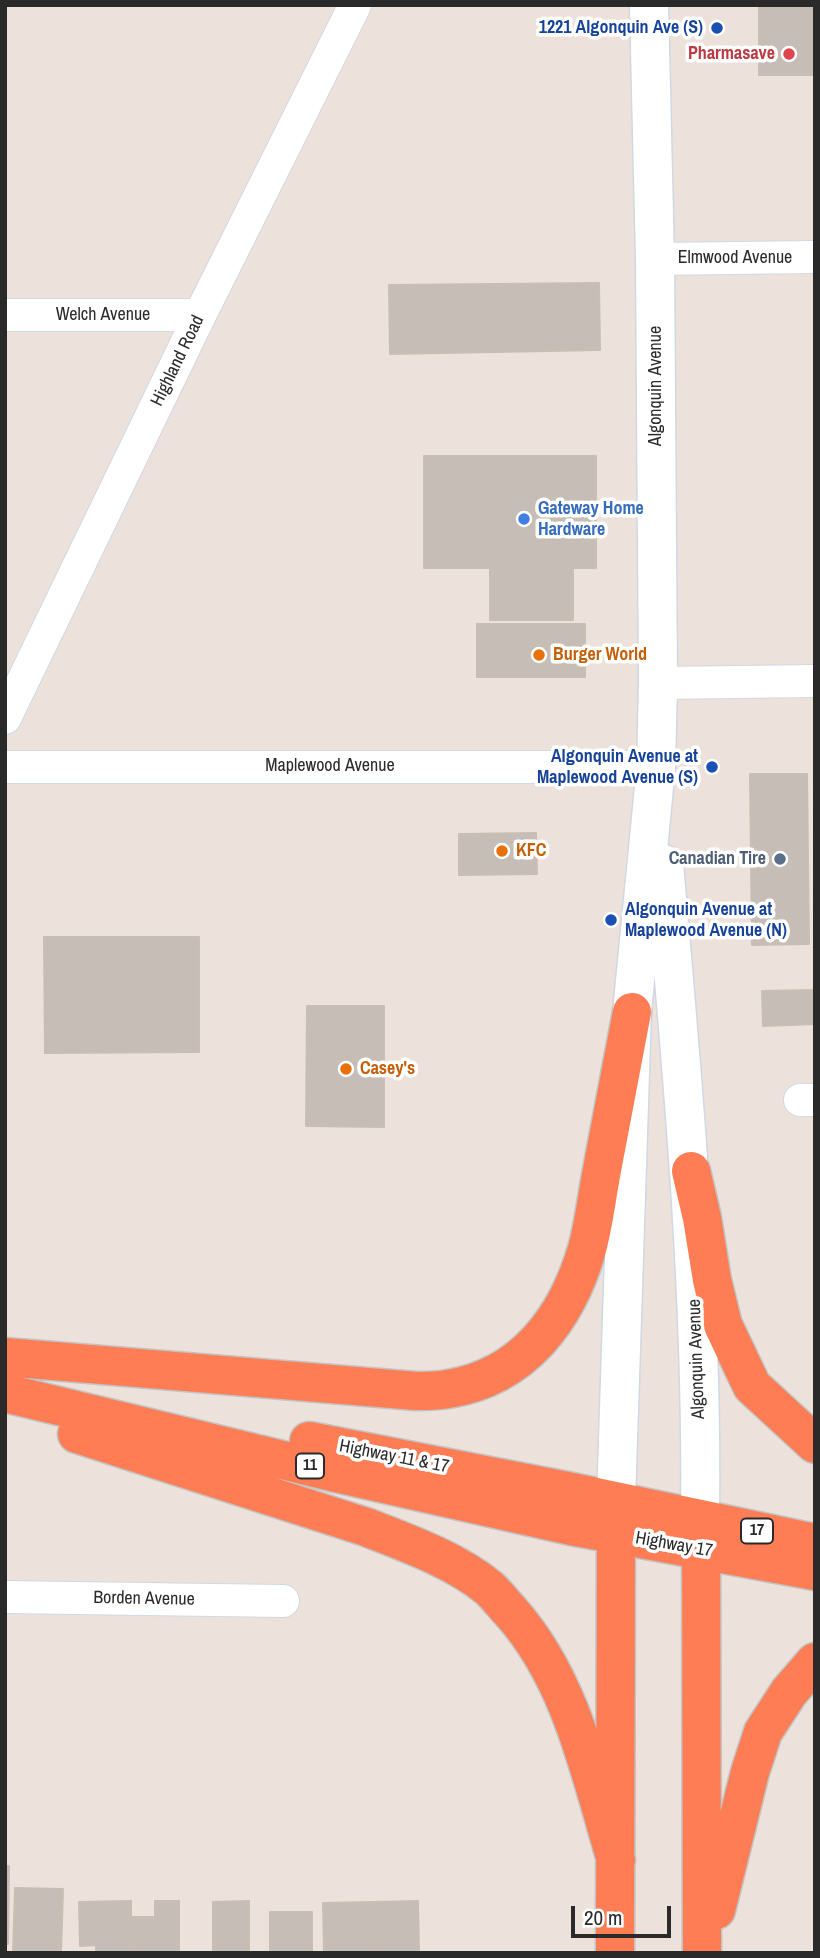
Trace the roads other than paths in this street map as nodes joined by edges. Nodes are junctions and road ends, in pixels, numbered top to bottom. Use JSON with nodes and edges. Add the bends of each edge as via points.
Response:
{"nodes":[{"id":1,"x":355,"y":5,"type":"edge"},
{"id":2,"x":649,"y":5,"type":"edge"},
{"id":3,"x":815,"y":257,"type":"edge"},
{"id":4,"x":655,"y":259,"type":"junction"},
{"id":5,"x":5,"y":315,"type":"edge"},
{"id":6,"x":200,"y":315,"type":"junction"},
{"id":7,"x":815,"y":681,"type":"edge"},
{"id":8,"x":658,"y":683,"type":"junction"},
{"id":9,"x":5,"y":718,"type":"edge"},
{"id":10,"x":5,"y":767,"type":"edge"},
{"id":11,"x":656,"y":767,"type":"junction"},
{"id":12,"x":632,"y":1012,"type":"junction"},
{"id":13,"x":691,"y":1171,"type":"junction"},
{"id":14,"x":5,"y":1357,"type":"edge"},
{"id":15,"x":5,"y":1382,"type":"edge"},
{"id":16,"x":5,"y":1393,"type":"edge"},
{"id":17,"x":5,"y":1410,"type":"edge"},
{"id":18,"x":815,"y":1444,"type":"edge"},
{"id":19,"x":616,"y":1518,"type":"junction"},
{"id":20,"x":701,"y":1534,"type":"junction"},
{"id":21,"x":815,"y":1543,"type":"edge"},
{"id":22,"x":815,"y":1570,"type":"edge"},
{"id":23,"x":5,"y":1597,"type":"edge"},
{"id":24,"x":283,"y":1601,"type":"dead end"},
{"id":25,"x":815,"y":1662,"type":"edge"},
{"id":26,"x":616,"y":1860,"type":"junction"},
{"id":27,"x":615,"y":1953,"type":"edge"},
{"id":28,"x":703,"y":1953,"type":"edge"}],
"edges":[{"from":1,"to":6,"type":"street","name":"Highland Road"},
{"from":2,"to":4,"type":"main road","name":"Algonquin Avenue"},
{"from":3,"to":4,"type":"street","name":"Elmwood Avenue"},
{"from":4,"to":8,"type":"main road","name":"Algonquin Avenue"},
{"from":5,"to":6,"type":"street","name":"Welch Avenue"},
{"from":6,"to":9,"type":"street","name":"Highland Road"},
{"from":7,"to":8,"type":"street"},
{"from":8,"to":11,"type":"main road","name":"Algonquin Avenue"},
{"from":10,"to":11,"type":"street","name":"Maplewood Avenue"},
{"from":11,"to":12,"type":"main road","name":"Algonquin Avenue"},
{"from":11,"to":13,"type":"main road","name":"Algonquin Avenue"},
{"from":12,"to":14,"type":"highway","via":[[588,1247],[557,1319],[510,1365],[484,1379],[449,1389],[416,1391]]},
{"from":12,"to":19,"type":"main road","name":"Algonquin Avenue"},
{"from":13,"to":18,"type":"highway","via":[[723,1325],[752,1386]]},
{"from":13,"to":20,"type":"main road","name":"Algonquin Avenue"},
{"from":15,"to":19,"type":"highway","name":"Highway 11 & 17","number":"11"},
{"from":16,"to":19,"type":"highway","name":"Highway 11 & 17","number":"11","via":[[337,1473]]},
{"from":17,"to":26,"type":"highway","via":[[366,1527],[421,1549],[490,1589],[540,1651],[558,1684],[575,1724]]},
{"from":19,"to":20,"type":"highway","name":"Highway 11 & 17","number":"11"},
{"from":19,"to":26,"type":"highway","name":"Algonquin Avenue"},
{"from":20,"to":21,"type":"highway","name":"Highway 17","number":"17"},
{"from":20,"to":22,"type":"highway","name":"Highway 17","number":"17"},
{"from":20,"to":28,"type":"highway","name":"Algonquin Avenue"},
{"from":23,"to":24,"type":"street","name":"Borden Avenue"},
{"from":25,"to":28,"type":"highway","via":[[763,1732]]},
{"from":26,"to":27,"type":"highway","name":"Algonquin Avenue"}]}
